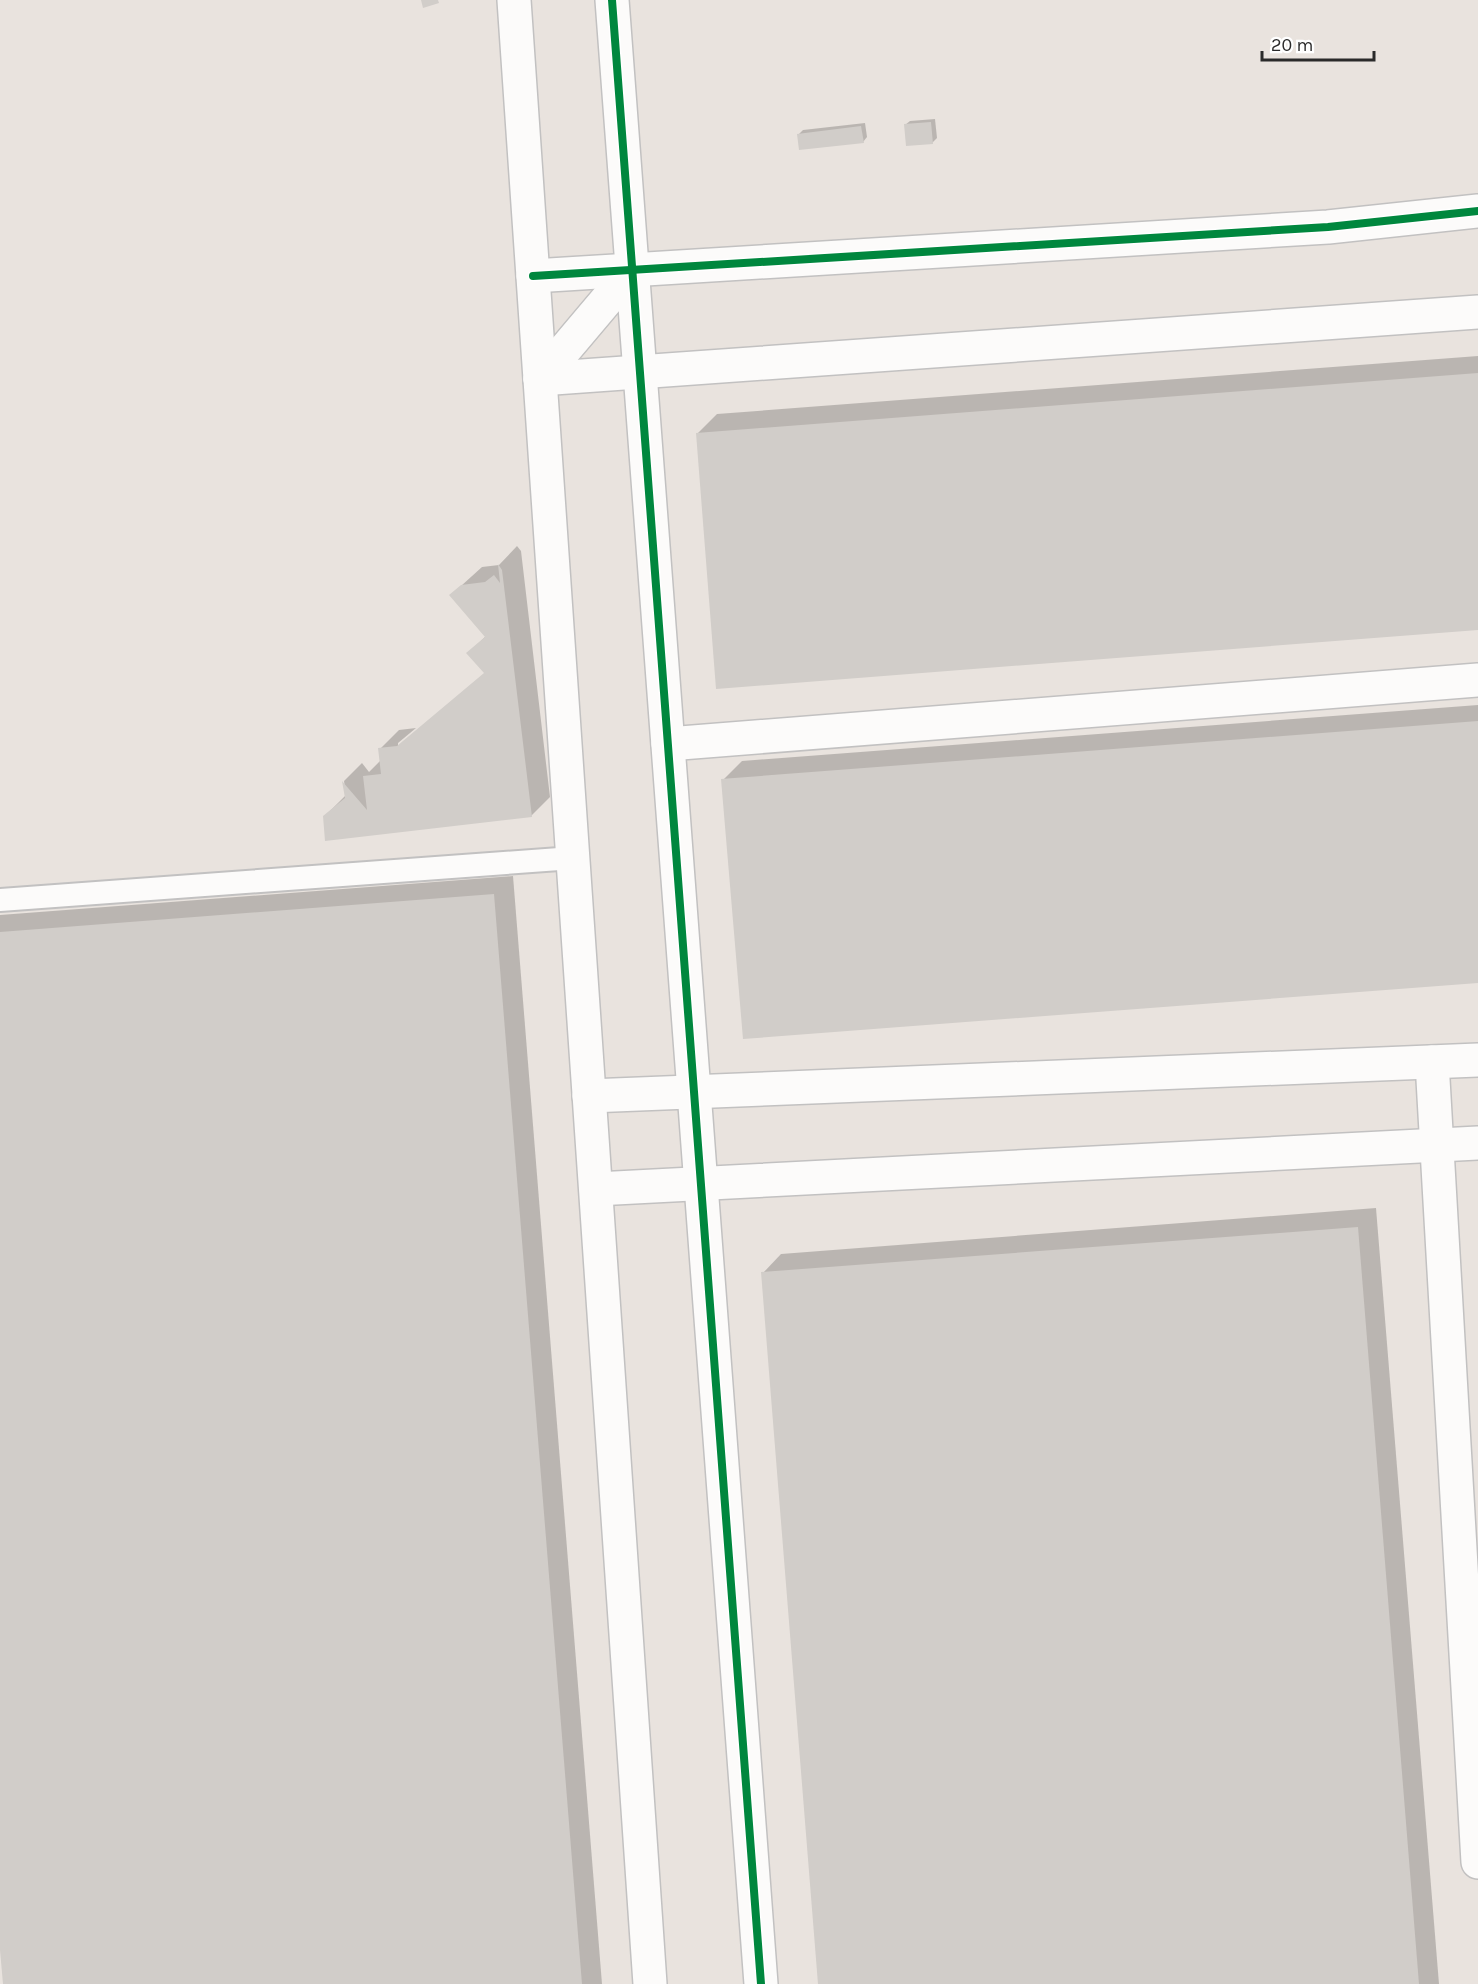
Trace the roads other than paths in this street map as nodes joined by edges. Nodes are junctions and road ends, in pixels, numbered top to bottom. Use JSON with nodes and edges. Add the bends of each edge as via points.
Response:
{"nodes":[{"id":1,"x":514,"y":0,"type":"edge"},
{"id":2,"x":612,"y":0,"type":"edge"},
{"id":3,"x":1478,"y":211,"type":"edge"},
{"id":4,"x":632,"y":270,"type":"junction"},
{"id":5,"x":532,"y":276,"type":"junction"},
{"id":6,"x":1478,"y":312,"type":"edge"},
{"id":7,"x":640,"y":372,"type":"junction"},
{"id":8,"x":540,"y":379,"type":"junction"},
{"id":9,"x":1478,"y":680,"type":"edge"},
{"id":10,"x":668,"y":744,"type":"junction"},
{"id":11,"x":573,"y":858,"type":"junction"},
{"id":12,"x":0,"y":900,"type":"edge"},
{"id":13,"x":1478,"y":1060,"type":"edge"},
{"id":14,"x":1432,"y":1062,"type":"junction"},
{"id":15,"x":694,"y":1091,"type":"junction"},
{"id":16,"x":589,"y":1096,"type":"junction"},
{"id":17,"x":1478,"y":1143,"type":"edge"},
{"id":18,"x":1436,"y":1145,"type":"junction"},
{"id":19,"x":701,"y":1183,"type":"junction"},
{"id":20,"x":596,"y":1189,"type":"junction"},
{"id":21,"x":1478,"y":1863,"type":"edge"},
{"id":22,"x":650,"y":1984,"type":"edge"},
{"id":23,"x":761,"y":1984,"type":"edge"}],
"edges":[{"from":1,"to":5,"type":"street"},
{"from":2,"to":4,"type":"street"},
{"from":3,"to":4,"type":"street","via":[[1328,227]]},
{"from":4,"to":5,"type":"street"},
{"from":4,"to":7,"type":"street"},
{"from":4,"to":8,"type":"street"},
{"from":5,"to":8,"type":"street"},
{"from":6,"to":7,"type":"street"},
{"from":7,"to":8,"type":"street"},
{"from":7,"to":10,"type":"street"},
{"from":8,"to":11,"type":"street"},
{"from":9,"to":10,"type":"street"},
{"from":10,"to":15,"type":"street"},
{"from":11,"to":12,"type":"lane"},
{"from":11,"to":16,"type":"street"},
{"from":13,"to":14,"type":"street"},
{"from":14,"to":15,"type":"street"},
{"from":14,"to":18,"type":"street"},
{"from":15,"to":16,"type":"street"},
{"from":15,"to":19,"type":"street"},
{"from":16,"to":20,"type":"street"},
{"from":17,"to":18,"type":"street"},
{"from":18,"to":19,"type":"street"},
{"from":18,"to":21,"type":"street"},
{"from":19,"to":20,"type":"street"},
{"from":19,"to":23,"type":"street"},
{"from":20,"to":22,"type":"street"}]}
